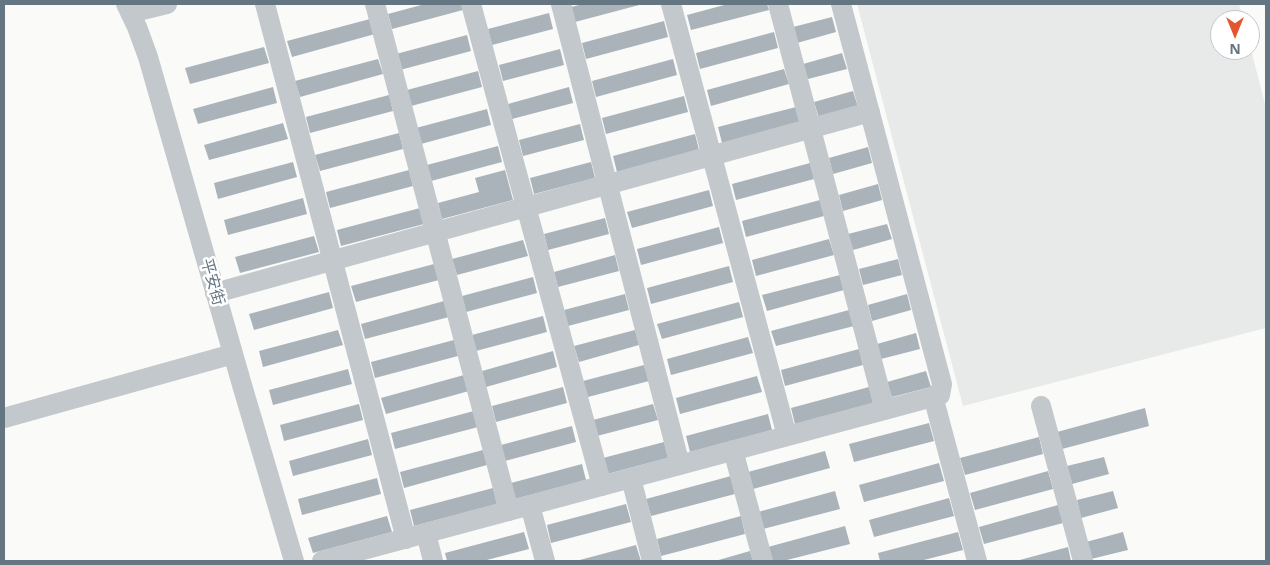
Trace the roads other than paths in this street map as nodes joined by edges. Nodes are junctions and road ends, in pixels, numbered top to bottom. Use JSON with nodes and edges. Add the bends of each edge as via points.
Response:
{"nodes":[{"id":1,"x":167,"y":4,"type":"edge"},
{"id":2,"x":264,"y":4,"type":"edge"},
{"id":3,"x":375,"y":4,"type":"edge"},
{"id":4,"x":471,"y":4,"type":"edge"},
{"id":5,"x":561,"y":4,"type":"edge"},
{"id":6,"x":671,"y":4,"type":"edge"},
{"id":7,"x":778,"y":4,"type":"edge"},
{"id":8,"x":842,"y":4,"type":"edge"},
{"id":9,"x":128,"y":8,"type":"edge"},
{"id":10,"x":870,"y":112,"type":"junction"},
{"id":11,"x":811,"y":128,"type":"junction"},
{"id":12,"x":712,"y":156,"type":"junction"},
{"id":13,"x":608,"y":184,"type":"junction"},
{"id":14,"x":526,"y":207,"type":"junction"},
{"id":15,"x":435,"y":232,"type":"junction"},
{"id":16,"x":332,"y":261,"type":"junction"},
{"id":17,"x":215,"y":293,"type":"junction"},
{"id":18,"x":233,"y":354,"type":"junction"},
{"id":19,"x":933,"y":396,"type":"junction"},
{"id":20,"x":1041,"y":406,"type":"dead end"},
{"id":21,"x":885,"y":410,"type":"junction"},
{"id":22,"x":4,"y":418,"type":"edge"},
{"id":23,"x":787,"y":436,"type":"junction"},
{"id":24,"x":733,"y":450,"type":"junction"},
{"id":25,"x":680,"y":465,"type":"junction"},
{"id":26,"x":630,"y":478,"type":"junction"},
{"id":27,"x":602,"y":486,"type":"junction"},
{"id":28,"x":530,"y":505,"type":"junction"},
{"id":29,"x":509,"y":511,"type":"junction"},
{"id":30,"x":426,"y":533,"type":"junction"},
{"id":31,"x":406,"y":539,"type":"junction"},
{"id":32,"x":294,"y":561,"type":"edge"},
{"id":33,"x":322,"y":561,"type":"edge"},
{"id":34,"x":434,"y":561,"type":"edge"},
{"id":35,"x":545,"y":561,"type":"edge"},
{"id":36,"x":652,"y":561,"type":"edge"},
{"id":37,"x":763,"y":561,"type":"edge"},
{"id":38,"x":976,"y":561,"type":"edge"},
{"id":39,"x":1083,"y":561,"type":"edge"}],
"edges":[{"from":1,"to":9,"type":"street"},
{"from":2,"to":16,"type":"street"},
{"from":3,"to":15,"type":"street"},
{"from":4,"to":14,"type":"street"},
{"from":5,"to":13,"type":"street"},
{"from":6,"to":12,"type":"street"},
{"from":7,"to":11,"type":"street"},
{"from":8,"to":10,"type":"street"},
{"from":9,"to":17,"type":"street","name":"平安街","via":[[148,57]]},
{"from":10,"to":11,"type":"street"},
{"from":10,"to":19,"type":"street","via":[[942,384],[940,395]]},
{"from":11,"to":12,"type":"street"},
{"from":11,"to":21,"type":"street"},
{"from":12,"to":13,"type":"street"},
{"from":12,"to":23,"type":"street"},
{"from":13,"to":14,"type":"street"},
{"from":13,"to":25,"type":"street"},
{"from":14,"to":15,"type":"street"},
{"from":14,"to":27,"type":"street"},
{"from":15,"to":16,"type":"street"},
{"from":15,"to":29,"type":"street"},
{"from":16,"to":17,"type":"street"},
{"from":16,"to":31,"type":"street"},
{"from":17,"to":18,"type":"street","name":"平安街"},
{"from":18,"to":22,"type":"street"},
{"from":18,"to":32,"type":"street","name":"平安街"},
{"from":19,"to":21,"type":"street"},
{"from":19,"to":38,"type":"street"},
{"from":20,"to":39,"type":"street"},
{"from":21,"to":23,"type":"street"},
{"from":23,"to":24,"type":"street"},
{"from":24,"to":25,"type":"street"},
{"from":24,"to":37,"type":"street"},
{"from":25,"to":26,"type":"street"},
{"from":26,"to":27,"type":"street"},
{"from":26,"to":36,"type":"street"},
{"from":27,"to":28,"type":"street"},
{"from":28,"to":29,"type":"street"},
{"from":28,"to":35,"type":"street"},
{"from":29,"to":30,"type":"street"},
{"from":30,"to":31,"type":"street"},
{"from":30,"to":34,"type":"street"},
{"from":31,"to":33,"type":"street"}]}
